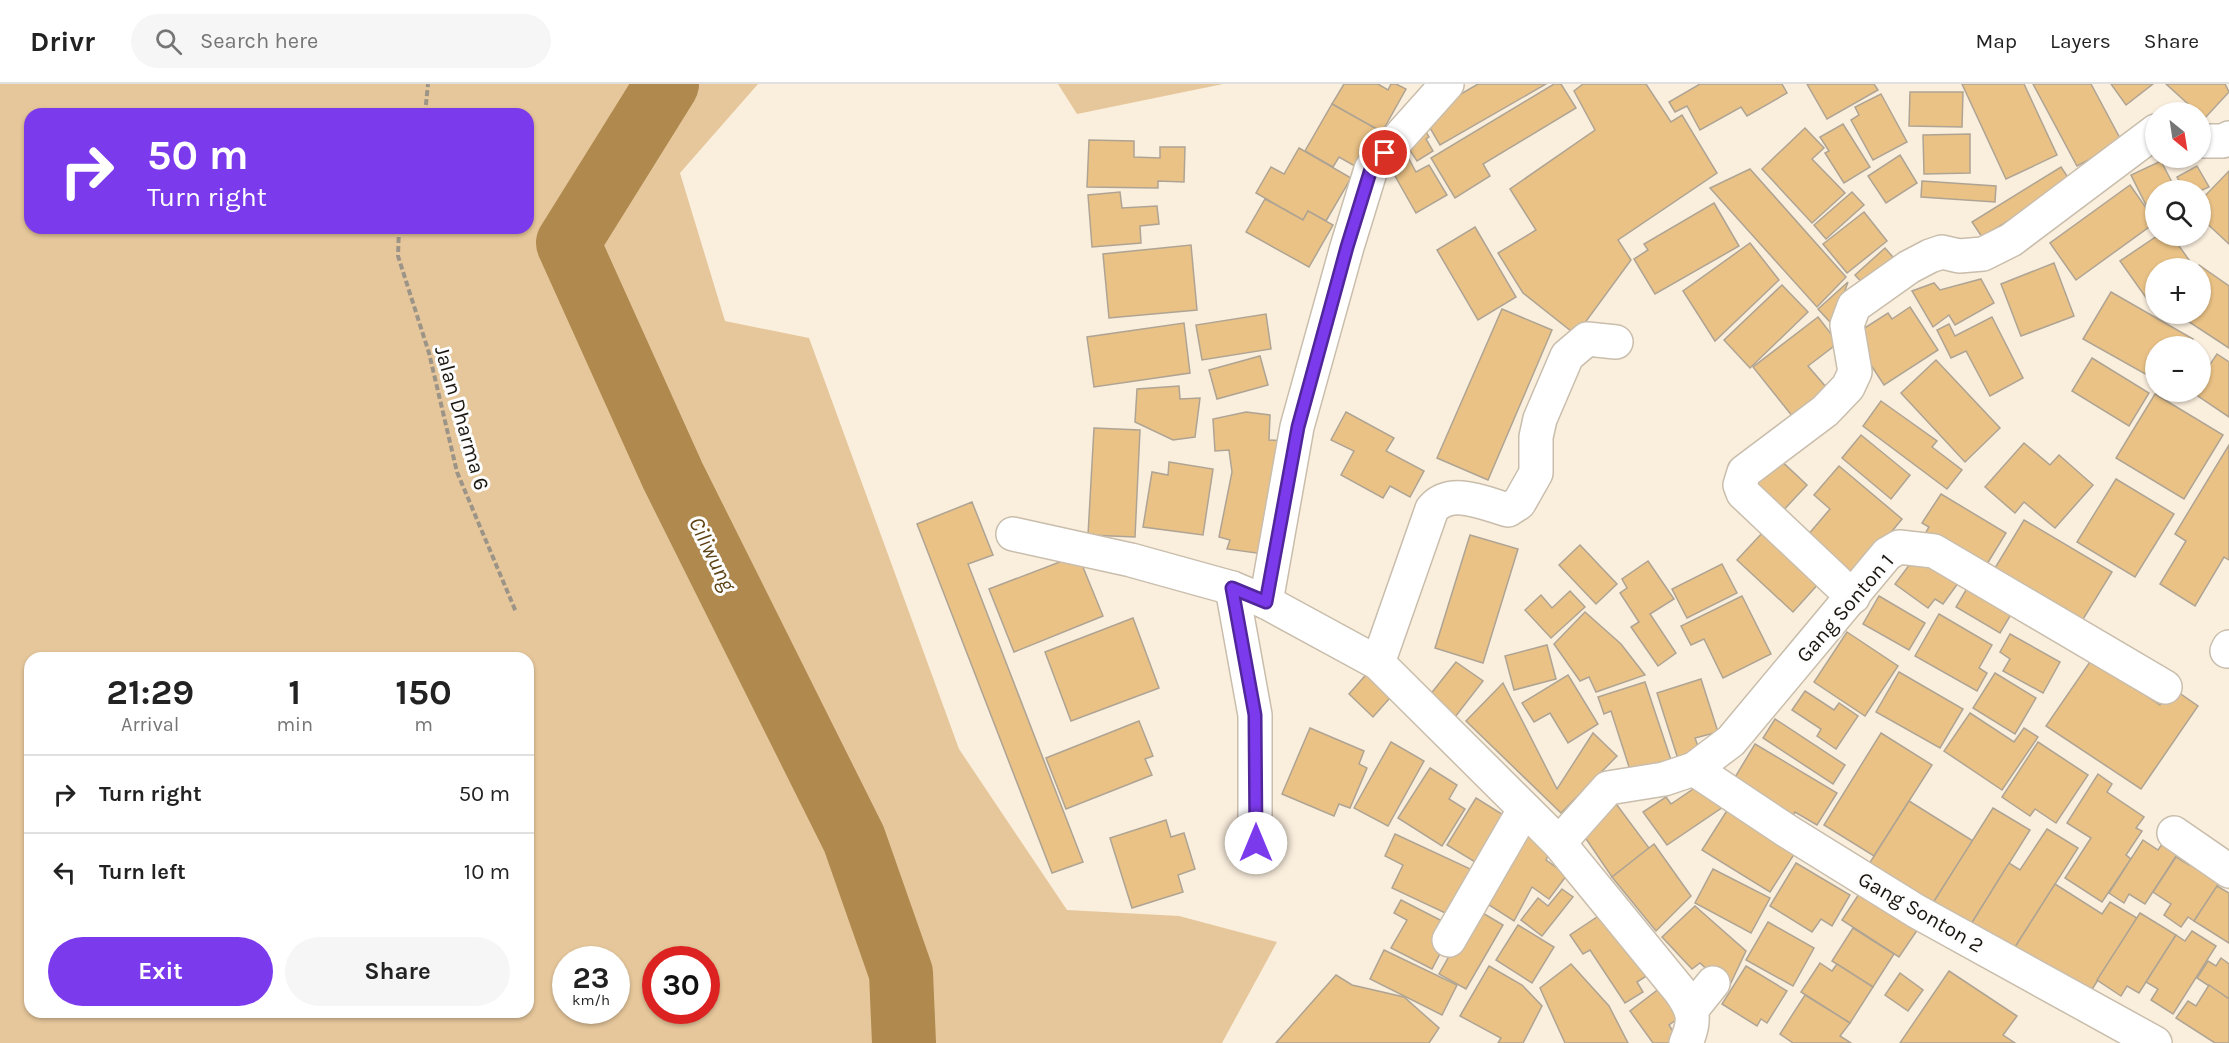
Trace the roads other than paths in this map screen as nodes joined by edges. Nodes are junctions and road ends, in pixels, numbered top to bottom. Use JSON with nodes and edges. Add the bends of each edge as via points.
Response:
{"nodes":[{"id":1,"x":1447,"y":84,"type":"edge"},
{"id":2,"x":2229,"y":138,"type":"edge"},
{"id":3,"x":2145,"y":139,"type":"edge"},
{"id":4,"x":2211,"y":141,"type":"edge"},
{"id":5,"x":1616,"y":342,"type":"dead end"},
{"id":6,"x":1014,"y":534,"type":"dead end"},
{"id":7,"x":1232,"y":588,"type":"junction"},
{"id":8,"x":1853,"y":597,"type":"junction"},
{"id":9,"x":1266,"y":602,"type":"junction"},
{"id":10,"x":1378,"y":663,"type":"junction"},
{"id":11,"x":2165,"y":687,"type":"dead end"},
{"id":12,"x":1695,"y":769,"type":"junction"},
{"id":13,"x":1524,"y":810,"type":"junction"},
{"id":14,"x":2174,"y":833,"type":"dead end"},
{"id":15,"x":1256,"y":843,"type":"dead end"},
{"id":16,"x":1558,"y":843,"type":"junction"},
{"id":17,"x":2229,"y":871,"type":"edge"},
{"id":18,"x":1449,"y":940,"type":"dead end"},
{"id":19,"x":1713,"y":983,"type":"dead end"},
{"id":20,"x":1692,"y":1009,"type":"junction"},
{"id":21,"x":1686,"y":1043,"type":"edge"},
{"id":22,"x":2155,"y":1043,"type":"edge"}],
"edges":[{"from":1,"to":9,"type":"street","via":[[1371,169],[1298,427]]},
{"from":2,"to":4,"type":"street"},
{"from":3,"to":8,"type":"street","via":[[2012,240],[1983,254],[1959,256],[1942,252],[1930,256],[1854,306],[1847,325],[1855,372],[1848,387],[1825,411],[1744,472],[1740,485],[1743,493]]},
{"from":5,"to":10,"type":"street","via":[[1587,339],[1567,356],[1540,419],[1536,473],[1519,503],[1508,510],[1457,498],[1438,502],[1432,509]]},
{"from":6,"to":7,"type":"street"},
{"from":7,"to":9,"type":"street"},
{"from":7,"to":15,"type":"street","via":[[1255,715]]},
{"from":8,"to":11,"type":"street","name":"Gang Sonton 1","via":[[1887,554],[1899,547],[1934,551]]},
{"from":8,"to":12,"type":"street","name":"Gang Sonton 1","via":[[1731,741]]},
{"from":9,"to":10,"type":"street"},
{"from":10,"to":13,"type":"street"},
{"from":12,"to":16,"type":"street","name":"Gang Sonton 1","via":[[1664,779],[1608,788]]},
{"from":12,"to":22,"type":"street","name":"Gang Sonton 2","via":[[1916,911]]},
{"from":13,"to":16,"type":"street"},
{"from":13,"to":18,"type":"street"},
{"from":14,"to":17,"type":"street"},
{"from":16,"to":20,"type":"street"},
{"from":19,"to":20,"type":"street"},
{"from":20,"to":21,"type":"street","via":[[1693,1025]]}]}
